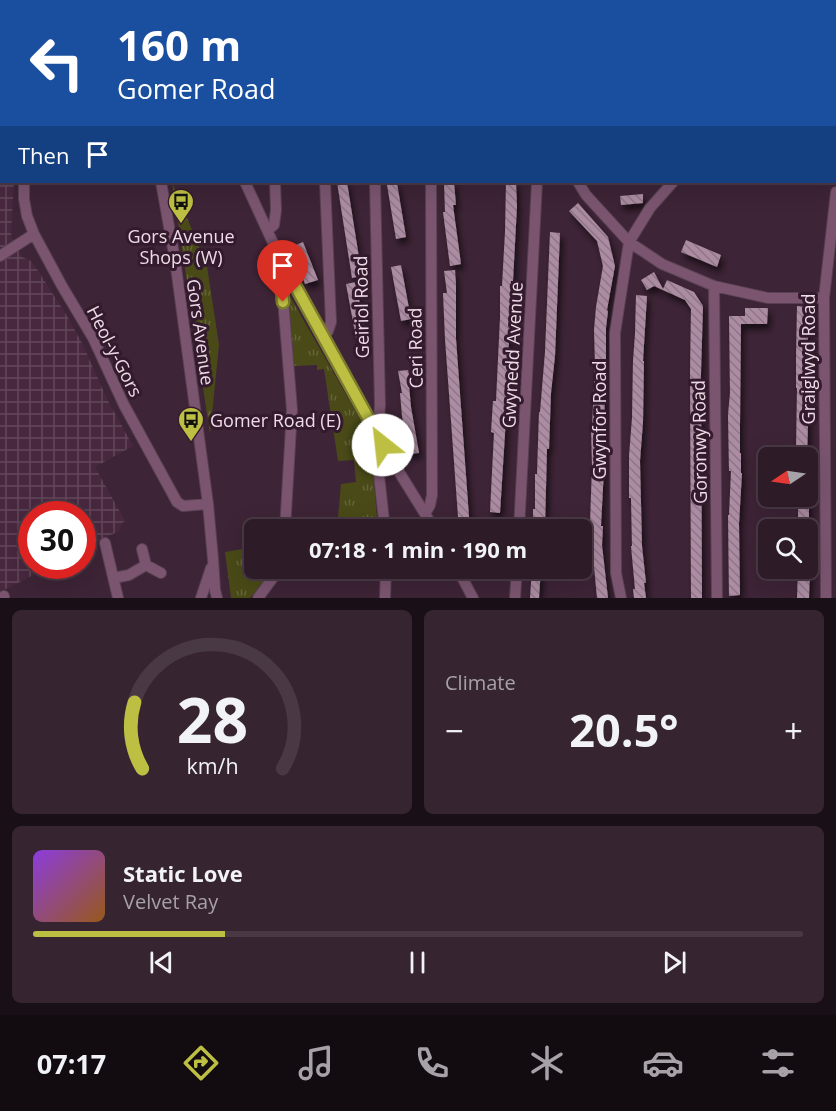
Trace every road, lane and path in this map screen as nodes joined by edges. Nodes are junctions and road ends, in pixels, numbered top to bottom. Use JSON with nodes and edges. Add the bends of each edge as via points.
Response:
{"nodes":[{"id":1,"x":24,"y":183,"type":"edge"},
{"id":2,"x":161,"y":183,"type":"edge"},
{"id":3,"x":245,"y":183,"type":"edge"},
{"id":4,"x":275,"y":183,"type":"edge"},
{"id":5,"x":324,"y":183,"type":"edge"},
{"id":6,"x":375,"y":183,"type":"edge"},
{"id":7,"x":431,"y":183,"type":"edge"},
{"id":8,"x":537,"y":183,"type":"edge"},
{"id":9,"x":579,"y":183,"type":"edge"},
{"id":10,"x":672,"y":183,"type":"edge"},
{"id":11,"x":836,"y":192,"type":"edge"},
{"id":12,"x":268,"y":230,"type":"junction"},
{"id":13,"x":34,"y":234,"type":"junction"},
{"id":14,"x":629,"y":242,"type":"junction"},
{"id":15,"x":0,"y":256,"type":"edge"},
{"id":16,"x":280,"y":258,"type":"junction"},
{"id":17,"x":714,"y":286,"type":"junction"},
{"id":18,"x":824,"y":298,"type":"junction"},
{"id":19,"x":323,"y":336,"type":"junction"},
{"id":20,"x":376,"y":431,"type":"junction"},
{"id":21,"x":391,"y":459,"type":"junction"},
{"id":22,"x":208,"y":504,"type":"junction"},
{"id":23,"x":426,"y":512,"type":"junction"},
{"id":24,"x":286,"y":519,"type":"edge"},
{"id":25,"x":384,"y":519,"type":"edge"},
{"id":26,"x":430,"y":519,"type":"edge"},
{"id":27,"x":520,"y":519,"type":"edge"},
{"id":28,"x":105,"y":544,"type":"dead end"},
{"id":29,"x":142,"y":549,"type":"dead end"},
{"id":30,"x":213,"y":559,"type":"junction"},
{"id":31,"x":146,"y":565,"type":"junction"},
{"id":32,"x":161,"y":573,"type":"dead end"},
{"id":33,"x":114,"y":578,"type":"junction"},
{"id":34,"x":271,"y":579,"type":"edge"},
{"id":35,"x":386,"y":579,"type":"edge"},
{"id":36,"x":463,"y":579,"type":"edge"},
{"id":37,"x":516,"y":579,"type":"edge"},
{"id":38,"x":118,"y":598,"type":"edge"},
{"id":39,"x":201,"y":598,"type":"edge"},
{"id":40,"x":217,"y":598,"type":"edge"},
{"id":41,"x":258,"y":598,"type":"edge"},
{"id":42,"x":384,"y":598,"type":"edge"},
{"id":43,"x":473,"y":598,"type":"edge"},
{"id":44,"x":515,"y":598,"type":"edge"},
{"id":45,"x":621,"y":598,"type":"edge"},
{"id":46,"x":717,"y":598,"type":"edge"},
{"id":47,"x":826,"y":598,"type":"edge"}],
"edges":[{"from":1,"to":13,"type":"street","name":"Heol-y-Gors","via":[[27,216]]},
{"from":2,"to":22,"type":"street","name":"Gors Avenue"},
{"from":3,"to":12,"type":"street"},
{"from":4,"to":12,"type":"street","via":[[274,225]]},
{"from":5,"to":19,"type":"street","via":[[331,322]]},
{"from":6,"to":20,"type":"street","name":"Geiriol Road","via":[[380,405]]},
{"from":7,"to":23,"type":"street","name":"Ceri Road","via":[[432,495]]},
{"from":8,"to":27,"type":"street","name":"Gwynedd Avenue"},
{"from":9,"to":14,"type":"street"},
{"from":10,"to":14,"type":"street","via":[[650,208]]},
{"from":11,"to":18,"type":"street","name":"Graiglwyd Road"},
{"from":12,"to":16,"type":"street"},
{"from":13,"to":15,"type":"street"},
{"from":13,"to":22,"type":"street","name":"Heol-y-Gors","via":[[93,338],[177,502],[183,506]]},
{"from":14,"to":17,"type":"street","via":[[662,264]]},
{"from":14,"to":45,"type":"street","name":"Gwynfor Road","via":[[615,333],[616,573]]},
{"from":16,"to":19,"type":"street"},
{"from":16,"to":24,"type":"street","via":[[292,410]]},
{"from":17,"to":18,"type":"street","via":[[768,298]]},
{"from":17,"to":46,"type":"street","name":"Goronwy Road"},
{"from":18,"to":47,"type":"street","name":"Graiglwyd Road"},
{"from":19,"to":20,"type":"street"},
{"from":20,"to":21,"type":"street"},
{"from":21,"to":23,"type":"street"},
{"from":21,"to":25,"type":"street","via":[[379,474]]},
{"from":22,"to":30,"type":"street","name":"Gors Avenue"},
{"from":23,"to":26,"type":"street"},
{"from":28,"to":33,"type":"street"},
{"from":29,"to":31,"type":"street"},
{"from":30,"to":39,"type":"street","name":"Gors Avenue"},
{"from":30,"to":40,"type":"street","name":"Gors Avenue"},
{"from":31,"to":32,"type":"street"},
{"from":31,"to":33,"type":"street"},
{"from":33,"to":38,"type":"street"},
{"from":34,"to":41,"type":"street"},
{"from":35,"to":42,"type":"street"},
{"from":36,"to":43,"type":"street"},
{"from":37,"to":44,"type":"street"}]}
